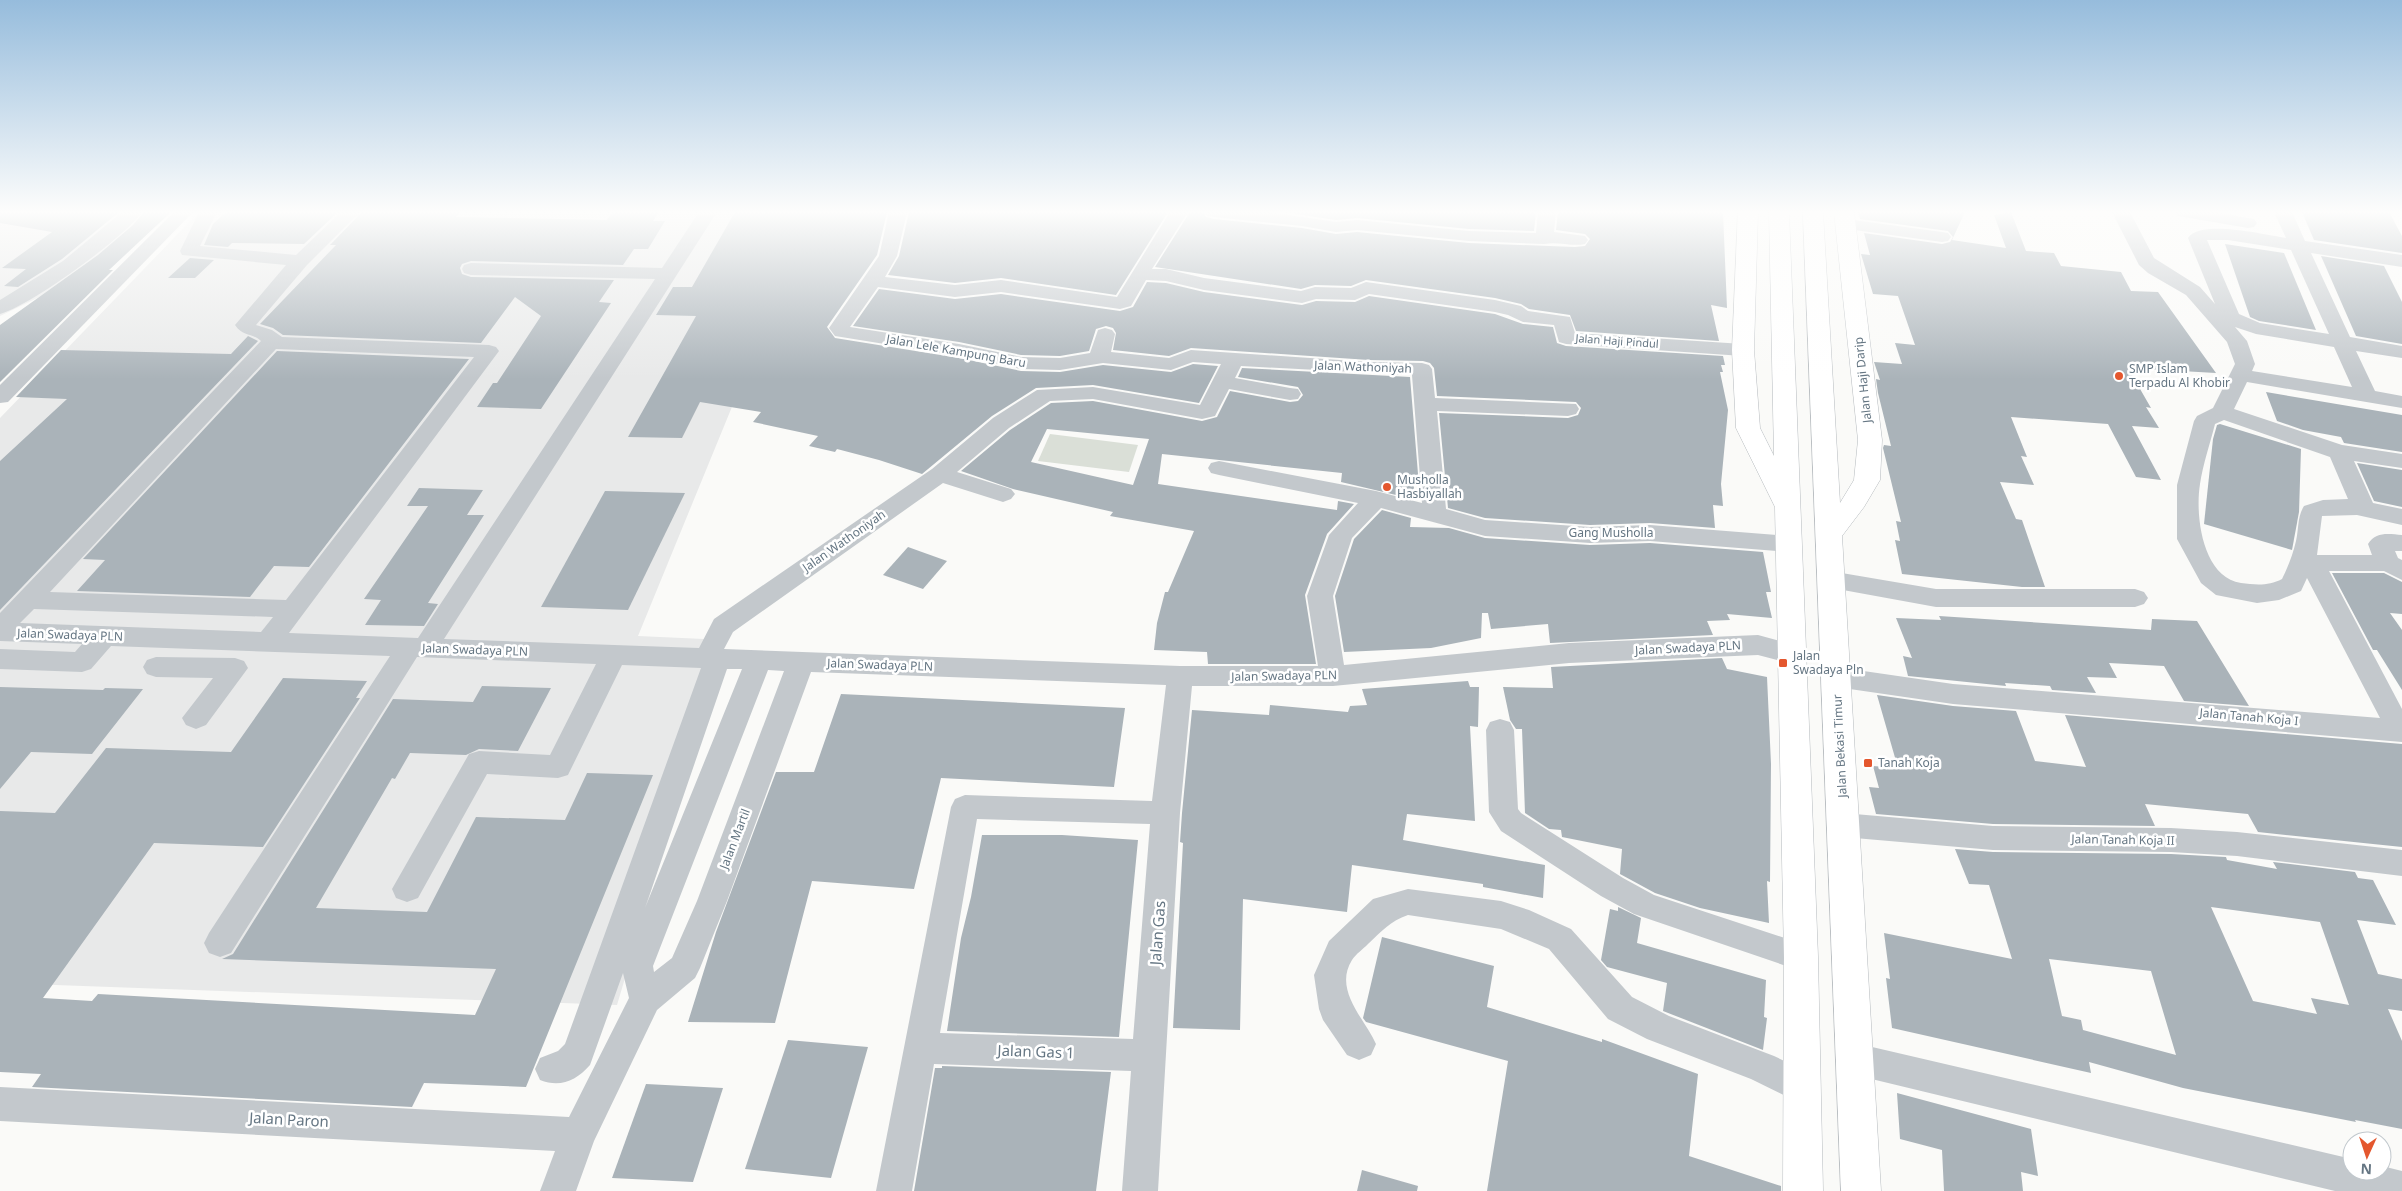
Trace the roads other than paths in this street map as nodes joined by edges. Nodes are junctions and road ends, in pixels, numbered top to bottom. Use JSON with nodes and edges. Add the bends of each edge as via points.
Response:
{"nodes":[{"id":1,"x":66,"y":268,"type":"edge"},
{"id":2,"x":129,"y":268,"type":"edge"},
{"id":3,"x":294,"y":268,"type":"edge"},
{"id":4,"x":672,"y":268,"type":"edge"},
{"id":5,"x":880,"y":268,"type":"edge"},
{"id":6,"x":1143,"y":268,"type":"edge"},
{"id":7,"x":1746,"y":268,"type":"edge"},
{"id":8,"x":1780,"y":268,"type":"edge"},
{"id":9,"x":1816,"y":268,"type":"edge"},
{"id":10,"x":1851,"y":268,"type":"edge"},
{"id":11,"x":2153,"y":268,"type":"edge"},
{"id":12,"x":2210,"y":268,"type":"edge"},
{"id":13,"x":2312,"y":268,"type":"edge"},
{"id":14,"x":471,"y":269,"type":"dead end"},
{"id":15,"x":1140,"y":273,"type":"junction"},
{"id":16,"x":668,"y":274,"type":"junction"},
{"id":17,"x":873,"y":281,"type":"junction"},
{"id":18,"x":0,"y":308,"type":"edge"},
{"id":19,"x":1105,"y":334,"type":"dead end"},
{"id":20,"x":2342,"y":341,"type":"junction"},
{"id":21,"x":271,"y":343,"type":"junction"},
{"id":22,"x":1743,"y":350,"type":"junction"},
{"id":23,"x":2402,"y":352,"type":"edge"},
{"id":24,"x":1099,"y":358,"type":"junction"},
{"id":25,"x":1234,"y":360,"type":"junction"},
{"id":26,"x":2240,"y":375,"type":"junction"},
{"id":27,"x":1223,"y":382,"type":"junction"},
{"id":28,"x":1290,"y":394,"type":"dead end"},
{"id":29,"x":2366,"y":394,"type":"junction"},
{"id":30,"x":0,"y":397,"type":"edge"},
{"id":31,"x":2402,"y":402,"type":"edge"},
{"id":32,"x":1426,"y":404,"type":"junction"},
{"id":33,"x":1568,"y":409,"type":"dead end"},
{"id":34,"x":2222,"y":412,"type":"junction"},
{"id":35,"x":2339,"y":452,"type":"junction"},
{"id":36,"x":2402,"y":461,"type":"edge"},
{"id":37,"x":1219,"y":468,"type":"dead end"},
{"id":38,"x":940,"y":474,"type":"junction"},
{"id":39,"x":1003,"y":494,"type":"dead end"},
{"id":40,"x":1376,"y":499,"type":"junction"},
{"id":41,"x":1787,"y":509,"type":"junction"},
{"id":42,"x":2364,"y":509,"type":"junction"},
{"id":43,"x":1435,"y":514,"type":"junction"},
{"id":44,"x":2402,"y":517,"type":"edge"},
{"id":45,"x":1828,"y":536,"type":"junction"},
{"id":46,"x":1789,"y":544,"type":"junction"},
{"id":47,"x":2398,"y":559,"type":"edge"},
{"id":48,"x":1830,"y":580,"type":"junction"},
{"id":49,"x":2135,"y":598,"type":"dead end"},
{"id":50,"x":27,"y":600,"type":"junction"},
{"id":51,"x":293,"y":609,"type":"junction"},
{"id":52,"x":0,"y":631,"type":"edge"},
{"id":53,"x":104,"y":636,"type":"junction"},
{"id":54,"x":1793,"y":639,"type":"junction"},
{"id":55,"x":262,"y":642,"type":"junction"},
{"id":56,"x":418,"y":648,"type":"junction"},
{"id":57,"x":614,"y":655,"type":"junction"},
{"id":58,"x":0,"y":659,"type":"edge"},
{"id":59,"x":712,"y":659,"type":"junction"},
{"id":60,"x":759,"y":661,"type":"junction"},
{"id":61,"x":801,"y":662,"type":"junction"},
{"id":62,"x":156,"y":667,"type":"dead end"},
{"id":63,"x":235,"y":668,"type":"junction"},
{"id":64,"x":1180,"y":676,"type":"junction"},
{"id":65,"x":1333,"y":676,"type":"junction"},
{"id":66,"x":1836,"y":677,"type":"junction"},
{"id":67,"x":196,"y":718,"type":"dead end"},
{"id":68,"x":1500,"y":730,"type":"dead end"},
{"id":69,"x":2401,"y":731,"type":"edge"},
{"id":70,"x":1165,"y":813,"type":"junction"},
{"id":71,"x":1843,"y":825,"type":"junction"},
{"id":72,"x":2402,"y":863,"type":"edge"},
{"id":73,"x":407,"y":889,"type":"dead end"},
{"id":74,"x":220,"y":943,"type":"dead end"},
{"id":75,"x":1801,"y":957,"type":"junction"},
{"id":76,"x":645,"y":999,"type":"junction"},
{"id":77,"x":1359,"y":1044,"type":"dead end"},
{"id":78,"x":922,"y":1048,"type":"junction"},
{"id":79,"x":1150,"y":1056,"type":"junction"},
{"id":80,"x":1854,"y":1059,"type":"junction"},
{"id":81,"x":552,"y":1069,"type":"dead end"},
{"id":82,"x":1802,"y":1087,"type":"junction"},
{"id":83,"x":0,"y":1104,"type":"edge"},
{"id":84,"x":578,"y":1136,"type":"junction"},
{"id":85,"x":2402,"y":1189,"type":"edge"},
{"id":86,"x":558,"y":1191,"type":"edge"},
{"id":87,"x":894,"y":1191,"type":"edge"},
{"id":88,"x":1140,"y":1191,"type":"edge"},
{"id":89,"x":1803,"y":1191,"type":"edge"},
{"id":90,"x":1861,"y":1191,"type":"edge"}],
"edges":[{"from":1,"to":18,"type":"street","via":[[42,286]]},
{"from":2,"to":30,"type":"street"},
{"from":3,"to":21,"type":"street","via":[[246,325],[248,329],[272,338]]},
{"from":4,"to":16,"type":"street"},
{"from":5,"to":17,"type":"street","name":"Jalan Lele Kampung Baru"},
{"from":6,"to":15,"type":"street"},
{"from":7,"to":22,"type":"main road"},
{"from":8,"to":41,"type":"main road"},
{"from":9,"to":45,"type":"main road","name":"Jalan Bekasi Timur"},
{"from":10,"to":45,"type":"main road","name":"Jalan Haji Darip","via":[[1870,440],[1867,480]]},
{"from":11,"to":26,"type":"street","via":[[2193,291],[2237,341],[2245,364]]},
{"from":12,"to":20,"type":"street","via":[[2231,318],[2256,328]]},
{"from":13,"to":20,"type":"street"},
{"from":14,"to":16,"type":"street"},
{"from":15,"to":17,"type":"street","via":[[1124,302],[1120,303],[1000,286],[955,291]]},
{"from":15,"to":22,"type":"street","name":"Jalan Haji Pindul","via":[[1166,275],[1212,286],[1302,296],[1315,293],[1355,294],[1366,288],[1495,306],[1523,316],[1560,320],[1566,338]]},
{"from":16,"to":56,"type":"street"},
{"from":17,"to":24,"type":"street","name":"Jalan Lele Kampung Baru","via":[[840,331],[1017,363],[1060,364]]},
{"from":19,"to":24,"type":"street"},
{"from":20,"to":23,"type":"street"},
{"from":20,"to":29,"type":"street"},
{"from":21,"to":50,"type":"street"},
{"from":21,"to":51,"type":"street","via":[[489,352]]},
{"from":22,"to":41,"type":"main road","via":[[1748,428]]},
{"from":24,"to":25,"type":"street","name":"Jalan Lele Kampung Baru","via":[[1171,364],[1189,356]]},
{"from":25,"to":27,"type":"street"},
{"from":25,"to":32,"type":"street","name":"Jalan Wathoniyah","via":[[1422,369]]},
{"from":26,"to":29,"type":"street"},
{"from":26,"to":34,"type":"street"},
{"from":27,"to":28,"type":"street"},
{"from":27,"to":38,"type":"street","name":"Jalan Wathoniyah","via":[[1207,411],[1202,412],[1093,393],[1045,395],[1001,422]]},
{"from":29,"to":31,"type":"street"},
{"from":32,"to":33,"type":"street"},
{"from":32,"to":43,"type":"street","name":"Jalan Wathoniyah"},
{"from":34,"to":35,"type":"street"},
{"from":34,"to":42,"type":"street","via":[[2205,422],[2188,494],[2189,539],[2210,577],[2225,589],[2257,594],[2279,591],[2292,585],[2306,550],[2312,511],[2343,506]]},
{"from":35,"to":36,"type":"street"},
{"from":35,"to":42,"type":"street"},
{"from":37,"to":40,"type":"street"},
{"from":38,"to":39,"type":"street"},
{"from":38,"to":59,"type":"street","name":"Jalan Wathoniyah","via":[[723,626]]},
{"from":40,"to":43,"type":"street"},
{"from":40,"to":65,"type":"street","via":[[1341,535],[1322,586],[1320,596]]},
{"from":41,"to":46,"type":"main road"},
{"from":42,"to":44,"type":"street"},
{"from":43,"to":46,"type":"street","name":"Gang Musholla","via":[[1485,528],[1590,535],[1650,533]]},
{"from":45,"to":48,"type":"main road","name":"Jalan Bekasi Timur"},
{"from":46,"to":54,"type":"main road"},
{"from":47,"to":69,"type":"street","name":"Jalan Tanah Koja I","via":[[2313,565]]},
{"from":48,"to":49,"type":"street","via":[[1936,598]]},
{"from":48,"to":66,"type":"main road","name":"Jalan Bekasi Timur"},
{"from":50,"to":51,"type":"street"},
{"from":50,"to":52,"type":"street"},
{"from":51,"to":55,"type":"street"},
{"from":52,"to":53,"type":"street","name":"Jalan Swadaya PLN"},
{"from":53,"to":55,"type":"street","name":"Jalan Swadaya PLN"},
{"from":53,"to":58,"type":"street","via":[[82,662]]},
{"from":54,"to":65,"type":"street","name":"Jalan Swadaya PLN","via":[[1758,645],[1570,653]]},
{"from":54,"to":75,"type":"main road"},
{"from":55,"to":56,"type":"street","name":"Jalan Swadaya PLN"},
{"from":55,"to":63,"type":"street"},
{"from":56,"to":57,"type":"street","name":"Jalan Swadaya PLN"},
{"from":56,"to":74,"type":"street"},
{"from":57,"to":59,"type":"street","name":"Jalan Swadaya PLN"},
{"from":57,"to":73,"type":"street","via":[[558,767],[479,762]]},
{"from":59,"to":60,"type":"street","name":"Jalan Swadaya PLN"},
{"from":59,"to":81,"type":"street","name":"Jalan Wathoniyah","via":[[578,1054],[568,1065]]},
{"from":60,"to":61,"type":"street","name":"Jalan Swadaya PLN"},
{"from":60,"to":76,"type":"street","via":[[637,966]]},
{"from":61,"to":64,"type":"street","name":"Jalan Swadaya PLN"},
{"from":61,"to":76,"type":"street","name":"Jalan Martil","via":[[684,968]]},
{"from":62,"to":63,"type":"street"},
{"from":63,"to":67,"type":"street"},
{"from":64,"to":65,"type":"street","name":"Jalan Swadaya PLN"},
{"from":64,"to":70,"type":"street","name":"Jalan Gas"},
{"from":66,"to":69,"type":"street","name":"Jalan Tanah Koja I","via":[[1953,694]]},
{"from":66,"to":71,"type":"main road","name":"Jalan Bekasi Timur"},
{"from":68,"to":75,"type":"street","via":[[1504,812],[1517,826],[1612,888],[1645,905]]},
{"from":70,"to":78,"type":"street","via":[[965,807]]},
{"from":70,"to":79,"type":"street","name":"Jalan Gas"},
{"from":71,"to":72,"type":"street","name":"Jalan Tanah Koja II","via":[[1993,838],[2237,844]]},
{"from":71,"to":80,"type":"main road","name":"Jalan Bekasi Timur"},
{"from":75,"to":82,"type":"main road"},
{"from":76,"to":84,"type":"street","name":"Jalan Martil"},
{"from":77,"to":82,"type":"street","via":[[1335,1009],[1330,974],[1340,951],[1384,909],[1408,902],[1502,915],[1560,939],[1620,1008],[1659,1028],[1762,1067]]},
{"from":78,"to":79,"type":"street","name":"Jalan Gas 1"},
{"from":78,"to":87,"type":"street"},
{"from":79,"to":88,"type":"street","name":"Jalan Gas"},
{"from":80,"to":85,"type":"street"},
{"from":80,"to":90,"type":"main road","name":"Jalan Bekasi Timur"},
{"from":82,"to":89,"type":"main road"},
{"from":83,"to":84,"type":"street","name":"Jalan Paron"},
{"from":84,"to":86,"type":"street","name":"Jalan Martil"}]}
